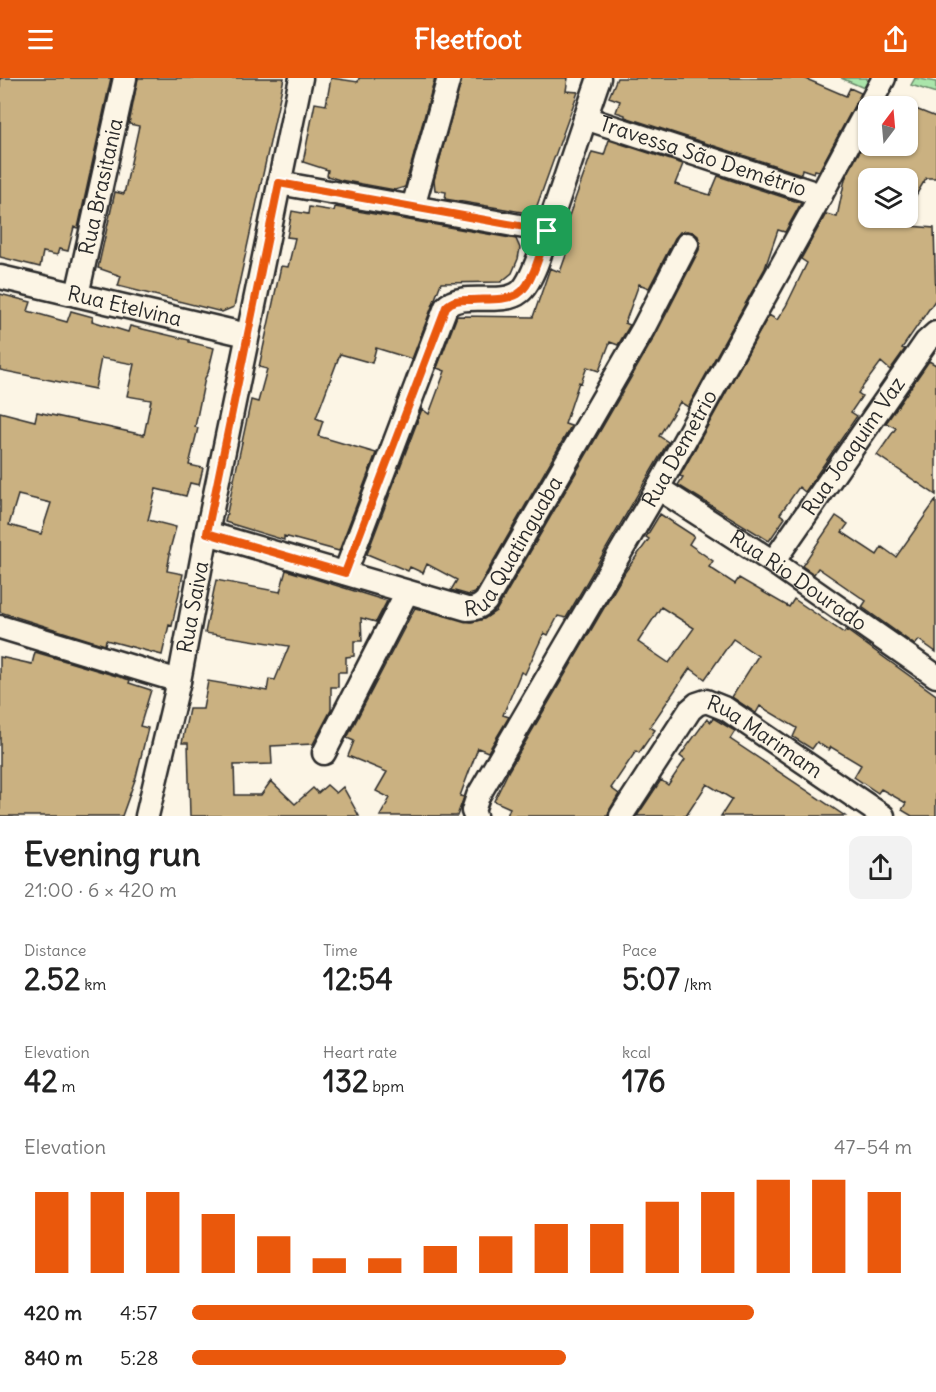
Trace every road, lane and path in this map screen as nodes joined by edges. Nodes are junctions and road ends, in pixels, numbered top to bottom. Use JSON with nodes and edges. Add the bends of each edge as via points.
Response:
{"nodes":[{"id":1,"x":125,"y":78,"type":"edge"},
{"id":2,"x":302,"y":78,"type":"edge"},
{"id":3,"x":449,"y":78,"type":"edge"},
{"id":4,"x":599,"y":78,"type":"edge"},
{"id":5,"x":884,"y":78,"type":"edge"},
{"id":6,"x":585,"y":118,"type":"junction"},
{"id":7,"x":279,"y":183,"type":"junction"},
{"id":8,"x":821,"y":195,"type":"junction"},
{"id":9,"x":414,"y":207,"type":"junction"},
{"id":10,"x":547,"y":231,"type":"junction"},
{"id":11,"x":687,"y":244,"type":"dead end"},
{"id":12,"x":0,"y":277,"type":"edge"},
{"id":13,"x":77,"y":295,"type":"junction"},
{"id":14,"x":936,"y":333,"type":"edge"},
{"id":15,"x":247,"y":335,"type":"junction"},
{"id":16,"x":658,"y":488,"type":"junction"},
{"id":17,"x":207,"y":533,"type":"junction"},
{"id":18,"x":773,"y":562,"type":"junction"},
{"id":19,"x":345,"y":573,"type":"junction"},
{"id":20,"x":407,"y":592,"type":"junction"},
{"id":21,"x":0,"y":627,"type":"edge"},
{"id":22,"x":936,"y":676,"type":"edge"},
{"id":23,"x":178,"y":681,"type":"junction"},
{"id":24,"x":324,"y":753,"type":"dead end"},
{"id":25,"x":147,"y":816,"type":"edge"},
{"id":26,"x":476,"y":816,"type":"edge"},
{"id":27,"x":621,"y":816,"type":"edge"},
{"id":28,"x":884,"y":816,"type":"edge"}],
"edges":[{"from":1,"to":13,"type":"street","name":"Rua Brasitania"},
{"from":2,"to":7,"type":"street","name":"Rua Saiva"},
{"from":3,"to":9,"type":"street"},
{"from":4,"to":6,"type":"street"},
{"from":5,"to":8,"type":"street","name":"Rua Demetrio"},
{"from":6,"to":8,"type":"street","name":"Travessa São Demétrio"},
{"from":6,"to":10,"type":"street"},
{"from":7,"to":9,"type":"street"},
{"from":7,"to":15,"type":"street","name":"Rua Saiva"},
{"from":8,"to":16,"type":"street","name":"Rua Demetrio"},
{"from":9,"to":10,"type":"street"},
{"from":10,"to":19,"type":"street","via":[[530,277],[518,294],[455,301],[446,307]]},
{"from":11,"to":20,"type":"street","name":"Rua Quatinguaba","via":[[643,329],[486,601],[475,609],[467,609]]},
{"from":12,"to":13,"type":"street","name":"Rua Etelvina"},
{"from":13,"to":15,"type":"street","name":"Rua Etelvina"},
{"from":14,"to":18,"type":"street","name":"Rua Joaquim Vaz","via":[[839,464]]},
{"from":15,"to":17,"type":"street","name":"Rua Saiva"},
{"from":16,"to":18,"type":"street","name":"Rua Rio Dourado"},
{"from":16,"to":26,"type":"street","name":"Rua Demetrio","via":[[478,796],[473,811]]},
{"from":17,"to":19,"type":"street","name":"Rua Quatinguaba"},
{"from":17,"to":23,"type":"street","name":"Rua Saiva"},
{"from":18,"to":22,"type":"street","name":"Rua Rio Dourado"},
{"from":19,"to":20,"type":"street","name":"Rua Quatinguaba"},
{"from":20,"to":24,"type":"street"},
{"from":21,"to":23,"type":"street"},
{"from":23,"to":25,"type":"street","name":"Rua Saiva"},
{"from":27,"to":28,"type":"street","name":"Rua Marimam","via":[[690,710],[706,701],[726,709]]}]}
